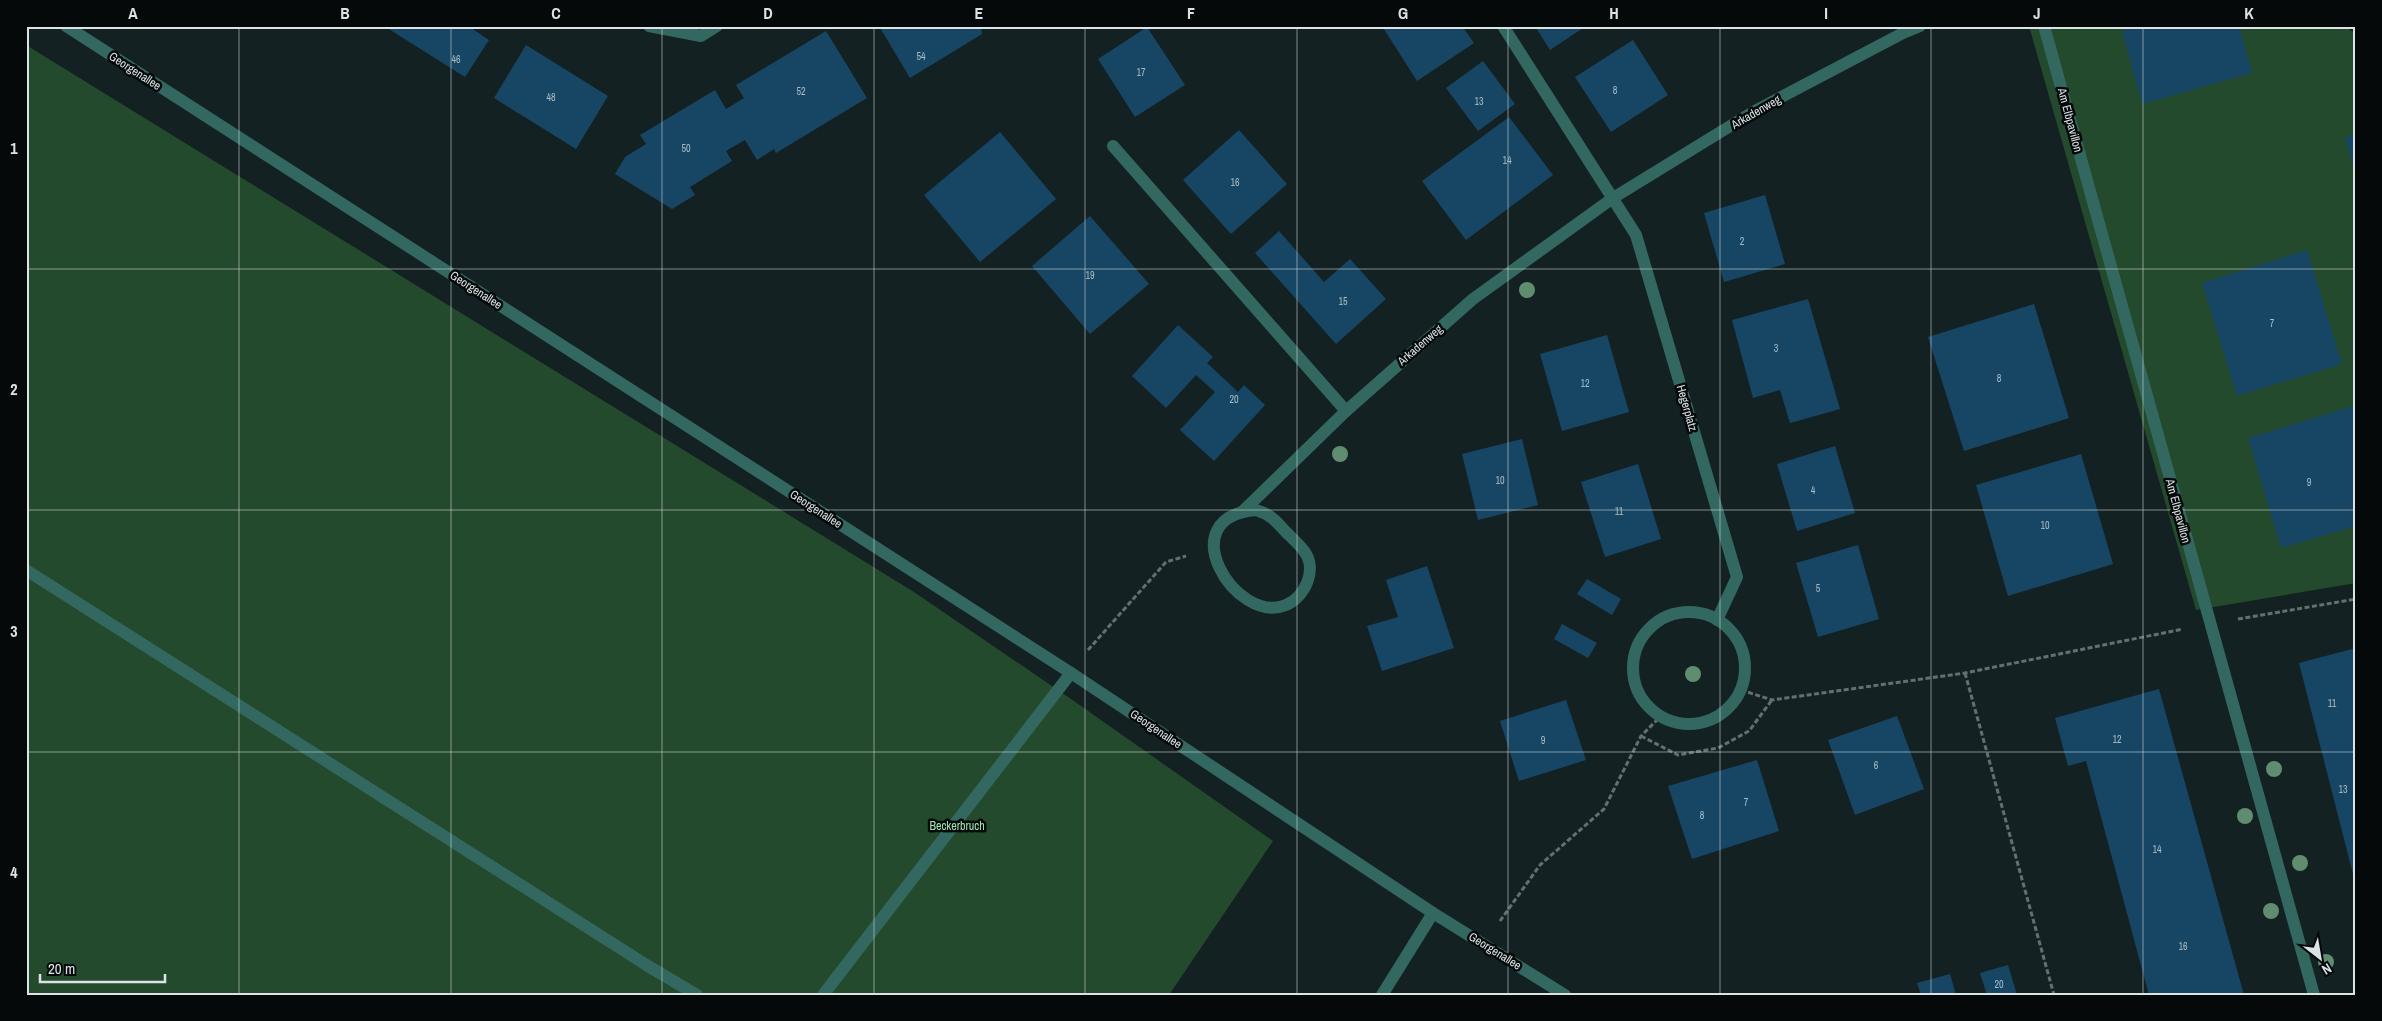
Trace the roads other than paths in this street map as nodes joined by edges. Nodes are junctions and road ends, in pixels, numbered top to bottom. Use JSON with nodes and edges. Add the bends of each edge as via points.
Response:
{"nodes":[{"id":1,"x":66,"y":26,"type":"edge"},
{"id":2,"x":649,"y":26,"type":"edge"},
{"id":3,"x":717,"y":26,"type":"edge"},
{"id":4,"x":1503,"y":26,"type":"edge"},
{"id":5,"x":1920,"y":26,"type":"edge"},
{"id":6,"x":2044,"y":26,"type":"edge"},
{"id":7,"x":1901,"y":30,"type":"edge"},
{"id":8,"x":1113,"y":146,"type":"dead end"},
{"id":9,"x":1613,"y":198,"type":"junction"},
{"id":10,"x":1346,"y":411,"type":"junction"},
{"id":11,"x":1243,"y":511,"type":"junction"},
{"id":12,"x":26,"y":570,"type":"edge"},
{"id":13,"x":1717,"y":620,"type":"junction"},
{"id":14,"x":1071,"y":673,"type":"junction"},
{"id":15,"x":1433,"y":913,"type":"junction"},
{"id":16,"x":698,"y":995,"type":"edge"},
{"id":17,"x":823,"y":995,"type":"edge"},
{"id":18,"x":1382,"y":995,"type":"edge"},
{"id":19,"x":1564,"y":995,"type":"edge"},
{"id":20,"x":2314,"y":995,"type":"edge"}],
"edges":[{"from":1,"to":14,"type":"street","name":"Georgenallee"},
{"from":2,"to":3,"type":"street","via":[[701,36]]},
{"from":4,"to":9,"type":"street"},
{"from":5,"to":7,"type":"street","name":"Arkadenweg"},
{"from":6,"to":20,"type":"street","name":"Am Elbpavillon"},
{"from":7,"to":9,"type":"street","name":"Arkadenweg","via":[[1753,112]]},
{"from":8,"to":10,"type":"street"},
{"from":9,"to":10,"type":"street","name":"Arkadenweg","via":[[1473,299]]},
{"from":9,"to":13,"type":"street","name":"Hegerplatz","via":[[1636,235],[1737,577]]},
{"from":10,"to":11,"type":"street","name":"Arkadenweg"},
{"from":11,"to":11,"type":"street","name":"Arkadenweg","via":[[1268,513],[1305,552],[1309,577],[1296,599],[1285,606],[1260,606],[1240,595],[1215,560],[1213,548],[1222,524]]},
{"from":12,"to":16,"type":"street"},
{"from":13,"to":13,"type":"street","via":[[1689,612],[1672,615],[1655,623],[1643,635],[1634,652],[1632,669],[1636,687],[1645,704],[1660,717],[1678,724],[1697,725],[1716,718],[1731,706],[1742,690],[1746,671],[1743,652],[1735,635]]},
{"from":14,"to":15,"type":"street","name":"Georgenallee"},
{"from":14,"to":17,"type":"street"},
{"from":15,"to":18,"type":"street"},
{"from":15,"to":19,"type":"street","name":"Georgenallee"}]}
